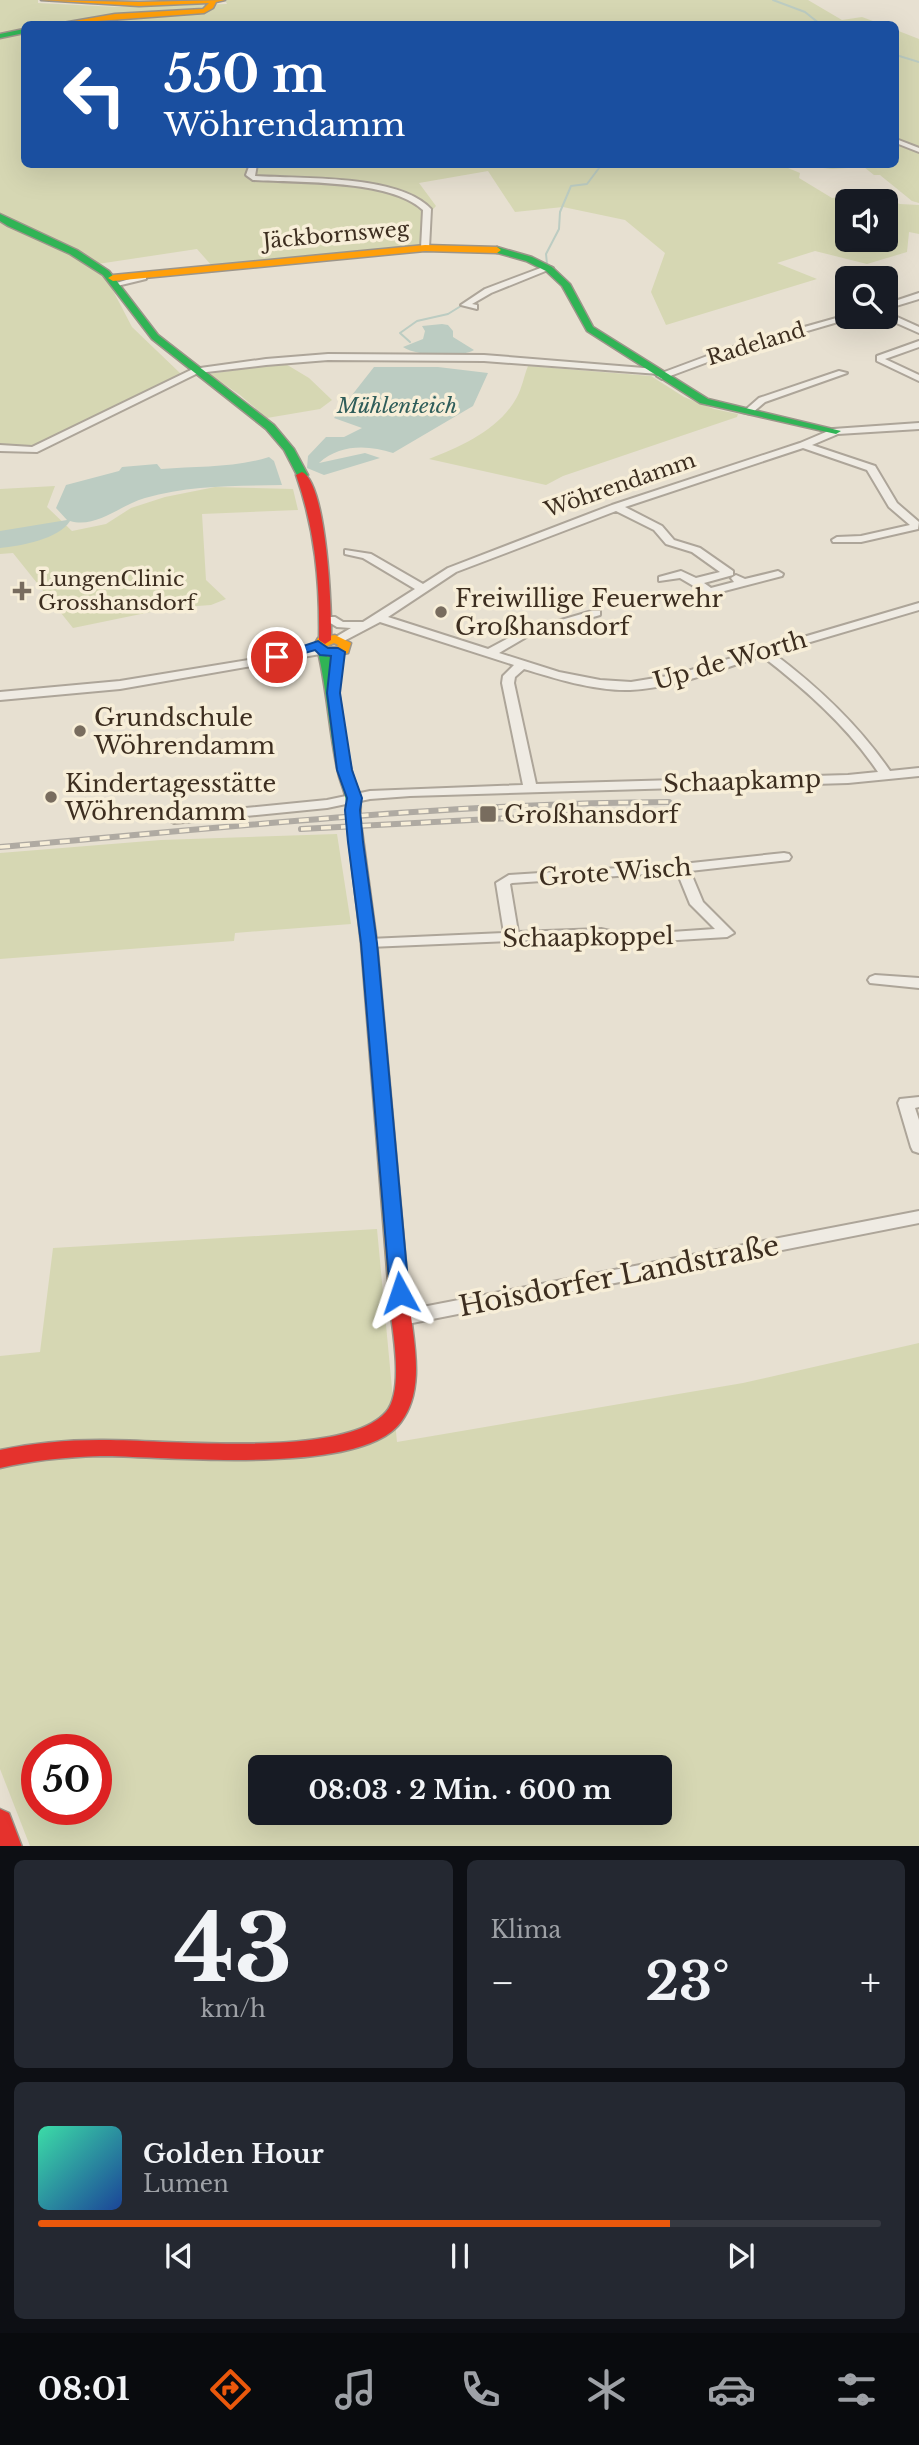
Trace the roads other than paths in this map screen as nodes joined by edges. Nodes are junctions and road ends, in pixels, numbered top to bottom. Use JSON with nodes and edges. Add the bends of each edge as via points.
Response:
{"nodes":[{"id":1,"x":44,"y":0,"type":"edge"},
{"id":2,"x":161,"y":0,"type":"edge"},
{"id":3,"x":213,"y":0,"type":"edge"},
{"id":4,"x":222,"y":0,"type":"edge"},
{"id":5,"x":101,"y":2,"type":"dead end"},
{"id":6,"x":81,"y":21,"type":"edge"},
{"id":7,"x":21,"y":32,"type":"edge"},
{"id":8,"x":0,"y":36,"type":"edge"},
{"id":9,"x":899,"y":142,"type":"edge"},
{"id":10,"x":919,"y":150,"type":"edge"},
{"id":11,"x":253,"y":168,"type":"edge"},
{"id":12,"x":0,"y":217,"type":"edge"},
{"id":13,"x":425,"y":248,"type":"junction"},
{"id":14,"x":549,"y":268,"type":"junction"},
{"id":15,"x":115,"y":281,"type":"junction"},
{"id":16,"x":919,"y":296,"type":"edge"},
{"id":17,"x":898,"y":303,"type":"edge"},
{"id":18,"x":474,"y":307,"type":"dead end"},
{"id":19,"x":835,"y":321,"type":"edge"},
{"id":20,"x":898,"y":321,"type":"edge"},
{"id":21,"x":919,"y":330,"type":"edge"},
{"id":22,"x":919,"y":344,"type":"edge"},
{"id":23,"x":196,"y":371,"type":"junction"},
{"id":24,"x":842,"y":373,"type":"dead end"},
{"id":25,"x":659,"y":374,"type":"junction"},
{"id":26,"x":919,"y":378,"type":"edge"},
{"id":27,"x":748,"y":412,"type":"junction"},
{"id":28,"x":919,"y":426,"type":"edge"},
{"id":29,"x":836,"y":431,"type":"junction"},
{"id":30,"x":803,"y":445,"type":"junction"},
{"id":31,"x":0,"y":448,"type":"edge"},
{"id":32,"x":616,"y":507,"type":"junction"},
{"id":33,"x":837,"y":540,"type":"dead end"},
{"id":34,"x":349,"y":552,"type":"dead end"},
{"id":35,"x":729,"y":573,"type":"junction"},
{"id":36,"x":778,"y":574,"type":"dead end"},
{"id":37,"x":663,"y":579,"type":"dead end"},
{"id":38,"x":695,"y":582,"type":"junction"},
{"id":39,"x":743,"y":583,"type":"junction"},
{"id":40,"x":421,"y":588,"type":"junction"},
{"id":41,"x":919,"y":606,"type":"edge"},
{"id":42,"x":596,"y":613,"type":"dead end"},
{"id":43,"x":328,"y":614,"type":"junction"},
{"id":44,"x":371,"y":622,"type":"junction"},
{"id":45,"x":331,"y":645,"type":"junction"},
{"id":46,"x":763,"y":651,"type":"junction"},
{"id":47,"x":488,"y":654,"type":"junction"},
{"id":48,"x":521,"y":665,"type":"junction"},
{"id":49,"x":0,"y":696,"type":"edge"},
{"id":50,"x":919,"y":772,"type":"edge"},
{"id":51,"x":886,"y":775,"type":"junction"},
{"id":52,"x":530,"y":786,"type":"junction"},
{"id":53,"x":355,"y":798,"type":"junction"},
{"id":54,"x":174,"y":819,"type":"dead end"},
{"id":55,"x":784,"y":857,"type":"dead end"},
{"id":56,"x":682,"y":868,"type":"junction"},
{"id":57,"x":512,"y":938,"type":"junction"},
{"id":58,"x":369,"y":943,"type":"junction"},
{"id":59,"x":875,"y":980,"type":"dead end"},
{"id":60,"x":919,"y":984,"type":"edge"},
{"id":61,"x":919,"y":1102,"type":"edge"},
{"id":62,"x":919,"y":1147,"type":"edge"},
{"id":63,"x":919,"y":1217,"type":"edge"},
{"id":64,"x":402,"y":1318,"type":"junction"},
{"id":65,"x":0,"y":1459,"type":"edge"},
{"id":66,"x":0,"y":1821,"type":"edge"},
{"id":67,"x":10,"y":1846,"type":"edge"}],
"edges":[{"from":1,"to":3,"type":"main road","via":[[129,4]]},
{"from":2,"to":5,"type":"street"},
{"from":3,"to":4,"type":"main road"},
{"from":3,"to":6,"type":"main road","via":[[209,9],[197,12]]},
{"from":7,"to":8,"type":"main road"},
{"from":9,"to":10,"type":"street"},
{"from":11,"to":13,"type":"street","name":"Jäckbornsweg","via":[[253,178],[363,185],[419,201],[427,209]]},
{"from":12,"to":15,"type":"main road","via":[[80,255]]},
{"from":13,"to":14,"type":"main road","via":[[502,250]]},
{"from":13,"to":15,"type":"main road","name":"Jäckbornsweg"},
{"from":14,"to":18,"type":"street","via":[[465,305]]},
{"from":14,"to":25,"type":"main road","via":[[590,329]]},
{"from":15,"to":23,"type":"main road","via":[[141,322]]},
{"from":16,"to":17,"type":"street"},
{"from":19,"to":25,"type":"street","name":"Radeland"},
{"from":20,"to":21,"type":"street"},
{"from":22,"to":26,"type":"street","via":[[880,358]]},
{"from":23,"to":25,"type":"street","via":[[369,357],[484,358]]},
{"from":23,"to":31,"type":"street","via":[[34,450]]},
{"from":23,"to":43,"type":"main road","via":[[235,397],[289,448],[315,521]]},
{"from":24,"to":27,"type":"street","via":[[762,400]]},
{"from":25,"to":27,"type":"main road","via":[[704,401]]},
{"from":27,"to":29,"type":"main road"},
{"from":28,"to":29,"type":"street"},
{"from":29,"to":30,"type":"street","name":"Wöhrendamm"},
{"from":30,"to":32,"type":"street","name":"Wöhrendamm"},
{"from":30,"to":33,"type":"street","via":[[872,468],[893,505],[915,524]]},
{"from":32,"to":35,"type":"street"},
{"from":32,"to":40,"type":"street","name":"Wöhrendamm","via":[[467,563]]},
{"from":34,"to":40,"type":"street","via":[[367,556]]},
{"from":35,"to":38,"type":"street"},
{"from":35,"to":39,"type":"street"},
{"from":36,"to":39,"type":"street"},
{"from":37,"to":38,"type":"street","via":[[681,574]]},
{"from":38,"to":39,"type":"street","via":[[709,592]]},
{"from":40,"to":44,"type":"street","name":"Wöhrendamm"},
{"from":41,"to":46,"type":"street","name":"Up de Worth"},
{"from":42,"to":47,"type":"street","via":[[524,634]]},
{"from":43,"to":44,"type":"street","via":[[341,625]]},
{"from":43,"to":45,"type":"main road"},
{"from":44,"to":45,"type":"street","name":"Wöhrendamm"},
{"from":44,"to":47,"type":"street","name":"Up de Worth"},
{"from":45,"to":49,"type":"street","via":[[120,685]]},
{"from":45,"to":53,"type":"main road","via":[[344,770]]},
{"from":46,"to":48,"type":"street","name":"Up de Worth","via":[[655,684],[631,686],[584,681]]},
{"from":46,"to":51,"type":"street","via":[[835,709]]},
{"from":47,"to":48,"type":"street","name":"Up de Worth"},
{"from":48,"to":52,"type":"street","via":[[508,683]]},
{"from":50,"to":51,"type":"street","name":"Schaapkamp"},
{"from":51,"to":52,"type":"street","name":"Schaapkamp"},
{"from":52,"to":53,"type":"street","name":"Schaapkamp"},
{"from":53,"to":54,"type":"street","name":"Schaapkamp"},
{"from":53,"to":58,"type":"main road","via":[[355,842]]},
{"from":55,"to":56,"type":"street","name":"Grote Wisch"},
{"from":56,"to":57,"type":"street","name":"Grote Wisch","via":[[505,880]]},
{"from":56,"to":57,"type":"street","name":"Schaapkoppel","via":[[697,904],[727,933],[628,939],[601,933]]},
{"from":57,"to":58,"type":"street","name":"Schaapkoppel"},
{"from":58,"to":64,"type":"main road"},
{"from":59,"to":60,"type":"street"},
{"from":61,"to":62,"type":"street","via":[[906,1103]]},
{"from":63,"to":64,"type":"street","name":"Hoisdorfer Landstraße"},
{"from":64,"to":65,"type":"main road","via":[[405,1366],[396,1414],[386,1426],[359,1441],[313,1449],[93,1448]]},
{"from":66,"to":67,"type":"main road"}]}
